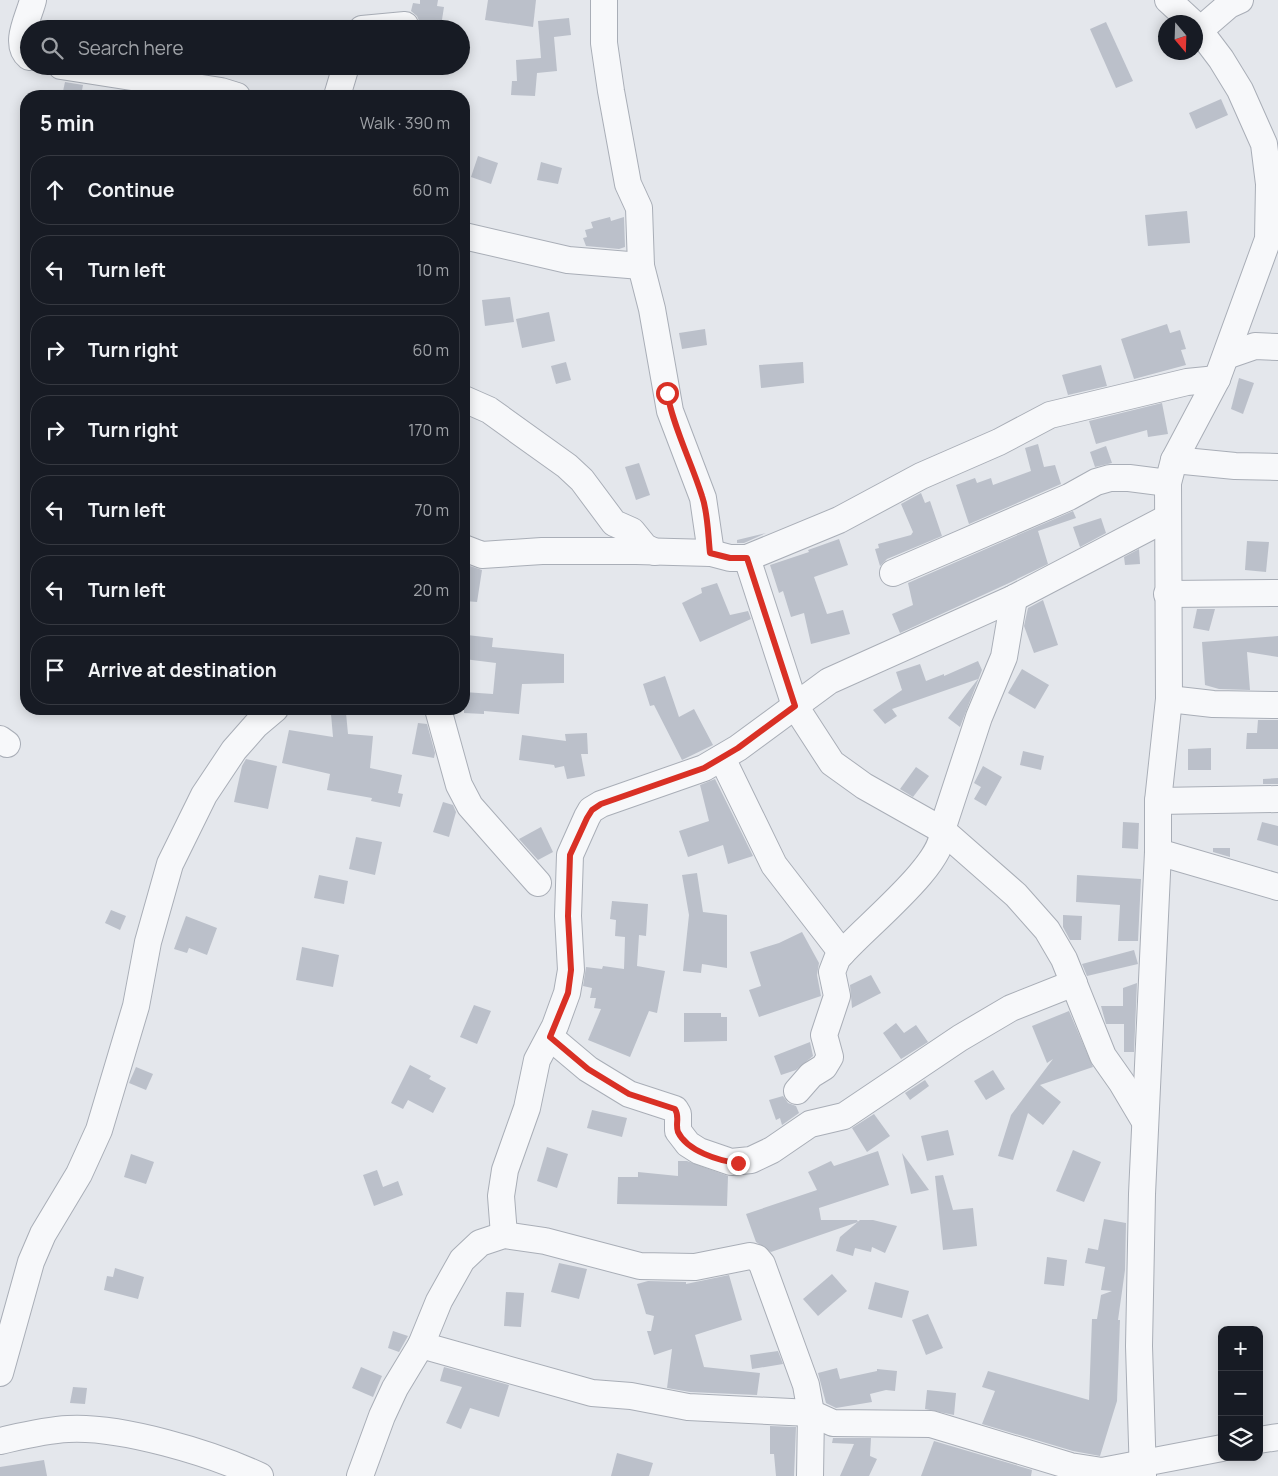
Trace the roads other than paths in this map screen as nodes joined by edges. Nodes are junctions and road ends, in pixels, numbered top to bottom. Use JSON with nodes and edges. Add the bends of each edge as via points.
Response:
{"nodes":[{"id":1,"x":34,"y":0,"type":"edge"},
{"id":2,"x":604,"y":0,"type":"edge"},
{"id":3,"x":1168,"y":0,"type":"edge"},
{"id":4,"x":1240,"y":0,"type":"edge"},
{"id":5,"x":1184,"y":15,"type":"edge"},
{"id":6,"x":28,"y":20,"type":"edge"},
{"id":7,"x":1203,"y":22,"type":"edge"},
{"id":8,"x":1203,"y":36,"type":"edge"},
{"id":9,"x":119,"y":75,"type":"edge"},
{"id":10,"x":343,"y":75,"type":"edge"},
{"id":11,"x":215,"y":90,"type":"edge"},
{"id":12,"x":339,"y":90,"type":"edge"},
{"id":13,"x":1271,"y":139,"type":"edge"},
{"id":14,"x":470,"y":237,"type":"edge"},
{"id":15,"x":1273,"y":238,"type":"edge"},
{"id":16,"x":641,"y":266,"type":"junction"},
{"id":17,"x":1278,"y":348,"type":"edge"},
{"id":18,"x":1222,"y":368,"type":"junction"},
{"id":19,"x":470,"y":402,"type":"edge"},
{"id":20,"x":1278,"y":467,"type":"edge"},
{"id":21,"x":1171,"y":471,"type":"junction"},
{"id":22,"x":1167,"y":518,"type":"junction"},
{"id":23,"x":470,"y":550,"type":"edge"},
{"id":24,"x":655,"y":552,"type":"junction"},
{"id":25,"x":710,"y":553,"type":"junction"},
{"id":26,"x":747,"y":558,"type":"junction"},
{"id":27,"x":892,"y":573,"type":"dead end"},
{"id":28,"x":1278,"y":593,"type":"edge"},
{"id":29,"x":1167,"y":594,"type":"junction"},
{"id":30,"x":1014,"y":598,"type":"junction"},
{"id":31,"x":1169,"y":699,"type":"junction"},
{"id":32,"x":1278,"y":705,"type":"edge"},
{"id":33,"x":795,"y":706,"type":"junction"},
{"id":34,"x":268,"y":715,"type":"edge"},
{"id":35,"x":439,"y":715,"type":"edge"},
{"id":36,"x":722,"y":758,"type":"junction"},
{"id":37,"x":1278,"y":799,"type":"edge"},
{"id":38,"x":1158,"y":801,"type":"junction"},
{"id":39,"x":942,"y":830,"type":"junction"},
{"id":40,"x":1158,"y":852,"type":"junction"},
{"id":41,"x":538,"y":883,"type":"dead end"},
{"id":42,"x":1278,"y":887,"type":"edge"},
{"id":43,"x":842,"y":953,"type":"junction"},
{"id":44,"x":1074,"y":983,"type":"junction"},
{"id":45,"x":550,"y":1037,"type":"junction"},
{"id":46,"x":798,"y":1091,"type":"dead end"},
{"id":47,"x":1144,"y":1120,"type":"junction"},
{"id":48,"x":504,"y":1235,"type":"junction"},
{"id":49,"x":421,"y":1345,"type":"junction"},
{"id":50,"x":0,"y":1373,"type":"edge"},
{"id":51,"x":811,"y":1413,"type":"junction"},
{"id":52,"x":1278,"y":1437,"type":"edge"},
{"id":53,"x":1263,"y":1439,"type":"edge"},
{"id":54,"x":0,"y":1440,"type":"edge"},
{"id":55,"x":1218,"y":1449,"type":"edge"},
{"id":56,"x":1143,"y":1470,"type":"edge"},
{"id":57,"x":260,"y":1476,"type":"edge"},
{"id":58,"x":360,"y":1476,"type":"edge"},
{"id":59,"x":810,"y":1476,"type":"edge"}],
"edges":[{"from":1,"to":6,"type":"street"},
{"from":2,"to":16,"type":"street","via":[[604,43],[611,91],[628,184],[639,208]]},
{"from":3,"to":5,"type":"street"},
{"from":4,"to":7,"type":"street"},
{"from":8,"to":13,"type":"street"},
{"from":9,"to":11,"type":"street"},
{"from":10,"to":12,"type":"street"},
{"from":13,"to":15,"type":"street","via":[[1269,184]]},
{"from":14,"to":16,"type":"street","via":[[568,260]]},
{"from":15,"to":18,"type":"street"},
{"from":16,"to":25,"type":"street","via":[[670,411],[703,498]]},
{"from":17,"to":18,"type":"street","via":[[1255,346]]},
{"from":18,"to":21,"type":"street"},
{"from":18,"to":26,"type":"street","via":[[1187,382],[1050,415],[999,442],[921,476],[839,520]]},
{"from":19,"to":24,"type":"street","via":[[489,410],[567,466],[582,480],[614,523],[632,530],[645,547]]},
{"from":20,"to":21,"type":"street","via":[[1235,466]]},
{"from":21,"to":22,"type":"street"},
{"from":21,"to":27,"type":"street","via":[[1096,482],[1069,497]]},
{"from":22,"to":29,"type":"street"},
{"from":22,"to":30,"type":"street"},
{"from":23,"to":24,"type":"street","via":[[501,556],[542,551]]},
{"from":24,"to":25,"type":"street"},
{"from":25,"to":26,"type":"street"},
{"from":26,"to":33,"type":"street"},
{"from":28,"to":29,"type":"street"},
{"from":29,"to":31,"type":"street"},
{"from":30,"to":33,"type":"street","via":[[829,681]]},
{"from":30,"to":39,"type":"street","via":[[1004,658],[979,718]]},
{"from":31,"to":32,"type":"street","via":[[1213,704]]},
{"from":31,"to":38,"type":"street"},
{"from":33,"to":36,"type":"street"},
{"from":33,"to":39,"type":"street","via":[[832,763],[864,786]]},
{"from":34,"to":50,"type":"street","via":[[234,750],[204,795],[170,864],[148,942],[136,1006],[99,1130],[31,1262]]},
{"from":35,"to":41,"type":"street","via":[[464,796]]},
{"from":36,"to":43,"type":"street","via":[[774,865]]},
{"from":36,"to":45,"type":"street","via":[[704,768],[601,804],[587,818],[570,855],[568,916],[571,970],[568,993]]},
{"from":37,"to":38,"type":"street"},
{"from":38,"to":40,"type":"street"},
{"from":39,"to":43,"type":"street","via":[[943,842],[915,881]]},
{"from":39,"to":44,"type":"street","via":[[1016,895],[1041,923],[1064,959]]},
{"from":40,"to":42,"type":"street"},
{"from":40,"to":47,"type":"street"},
{"from":43,"to":46,"type":"street","via":[[833,970],[837,996],[824,1036],[830,1057]]},
{"from":44,"to":45,"type":"street","via":[[1011,1008],[960,1038],[844,1116],[810,1124],[772,1150],[738,1163],[698,1151],[678,1131],[675,1109],[629,1094],[588,1069]]},
{"from":44,"to":47,"type":"street","via":[[1103,1056]]},
{"from":45,"to":48,"type":"street","via":[[538,1060],[527,1108],[505,1170],[501,1196]]},
{"from":47,"to":56,"type":"street","via":[[1139,1346]]},
{"from":48,"to":49,"type":"street","via":[[480,1243],[462,1260],[439,1301]]},
{"from":48,"to":51,"type":"street","via":[[545,1241],[640,1266],[695,1267],[750,1256],[757,1258],[762,1264],[806,1385]]},
{"from":49,"to":51,"type":"street","via":[[592,1393],[630,1396],[688,1407]]},
{"from":49,"to":58,"type":"street","via":[[395,1388]]},
{"from":51,"to":56,"type":"street","via":[[833,1423],[931,1424],[1070,1466],[1102,1471]]},
{"from":51,"to":59,"type":"street"},
{"from":52,"to":53,"type":"street"},
{"from":54,"to":57,"type":"street","via":[[68,1429],[104,1431],[169,1444],[237,1465]]},
{"from":55,"to":56,"type":"street"}]}
